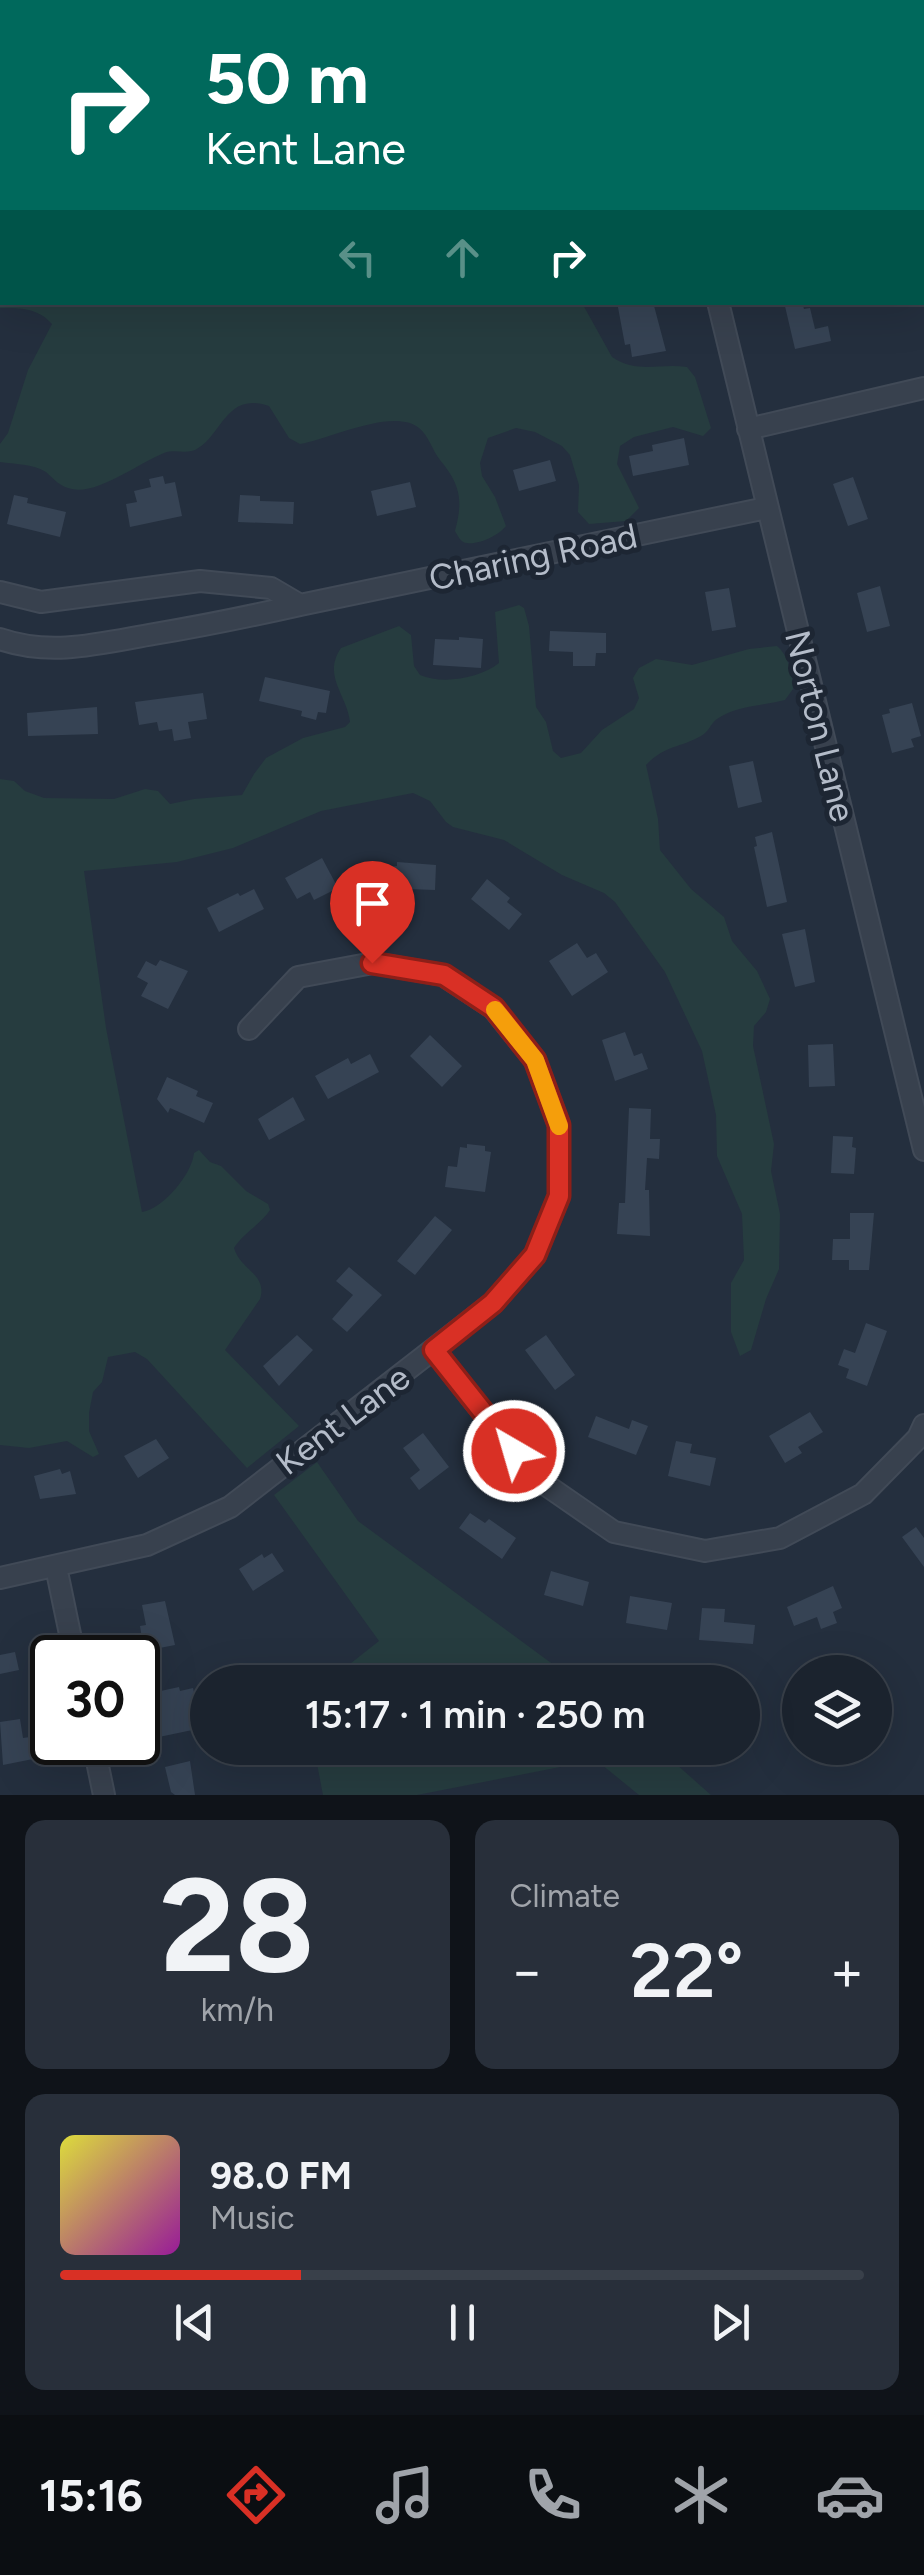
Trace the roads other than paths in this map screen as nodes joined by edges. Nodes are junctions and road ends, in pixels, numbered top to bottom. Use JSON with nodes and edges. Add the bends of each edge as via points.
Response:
{"nodes":[{"id":1,"x":719,"y":305,"type":"edge"},
{"id":2,"x":924,"y":388,"type":"edge"},
{"id":3,"x":748,"y":429,"type":"junction"},
{"id":4,"x":766,"y":508,"type":"junction"},
{"id":5,"x":0,"y":592,"type":"edge"},
{"id":6,"x":300,"y":605,"type":"junction"},
{"id":7,"x":0,"y":639,"type":"edge"},
{"id":8,"x":249,"y":1029,"type":"dead end"},
{"id":9,"x":924,"y":1150,"type":"edge"},
{"id":10,"x":434,"y":1350,"type":"junction"},
{"id":11,"x":922,"y":1436,"type":"edge"},
{"id":12,"x":56,"y":1567,"type":"junction"},
{"id":13,"x":0,"y":1578,"type":"edge"},
{"id":14,"x":70,"y":1635,"type":"edge"},
{"id":15,"x":97,"y":1765,"type":"edge"},
{"id":16,"x":104,"y":1795,"type":"edge"}],
"edges":[{"from":1,"to":3,"type":"street","name":"Norton Lane"},
{"from":2,"to":3,"type":"street"},
{"from":3,"to":4,"type":"street","name":"Norton Lane"},
{"from":4,"to":6,"type":"street","name":"Charing Road"},
{"from":4,"to":9,"type":"street","name":"Norton Lane"},
{"from":5,"to":6,"type":"street","via":[[41,602],[200,581],[271,588]]},
{"from":6,"to":7,"type":"street","name":"Charing Road","via":[[66,649],[25,648]]},
{"from":8,"to":10,"type":"street","name":"Kent Lane","via":[[298,976],[372,963],[444,975],[494,1008],[535,1060],[559,1125],[559,1196],[535,1255],[493,1303]]},
{"from":10,"to":11,"type":"street","via":[[533,1476],[614,1532],[705,1551],[780,1538],[863,1494]]},
{"from":10,"to":12,"type":"street","name":"Kent Lane","via":[[230,1507],[147,1545]]},
{"from":12,"to":13,"type":"street","name":"Kent Lane"},
{"from":12,"to":14,"type":"street"},
{"from":15,"to":16,"type":"street"}]}
